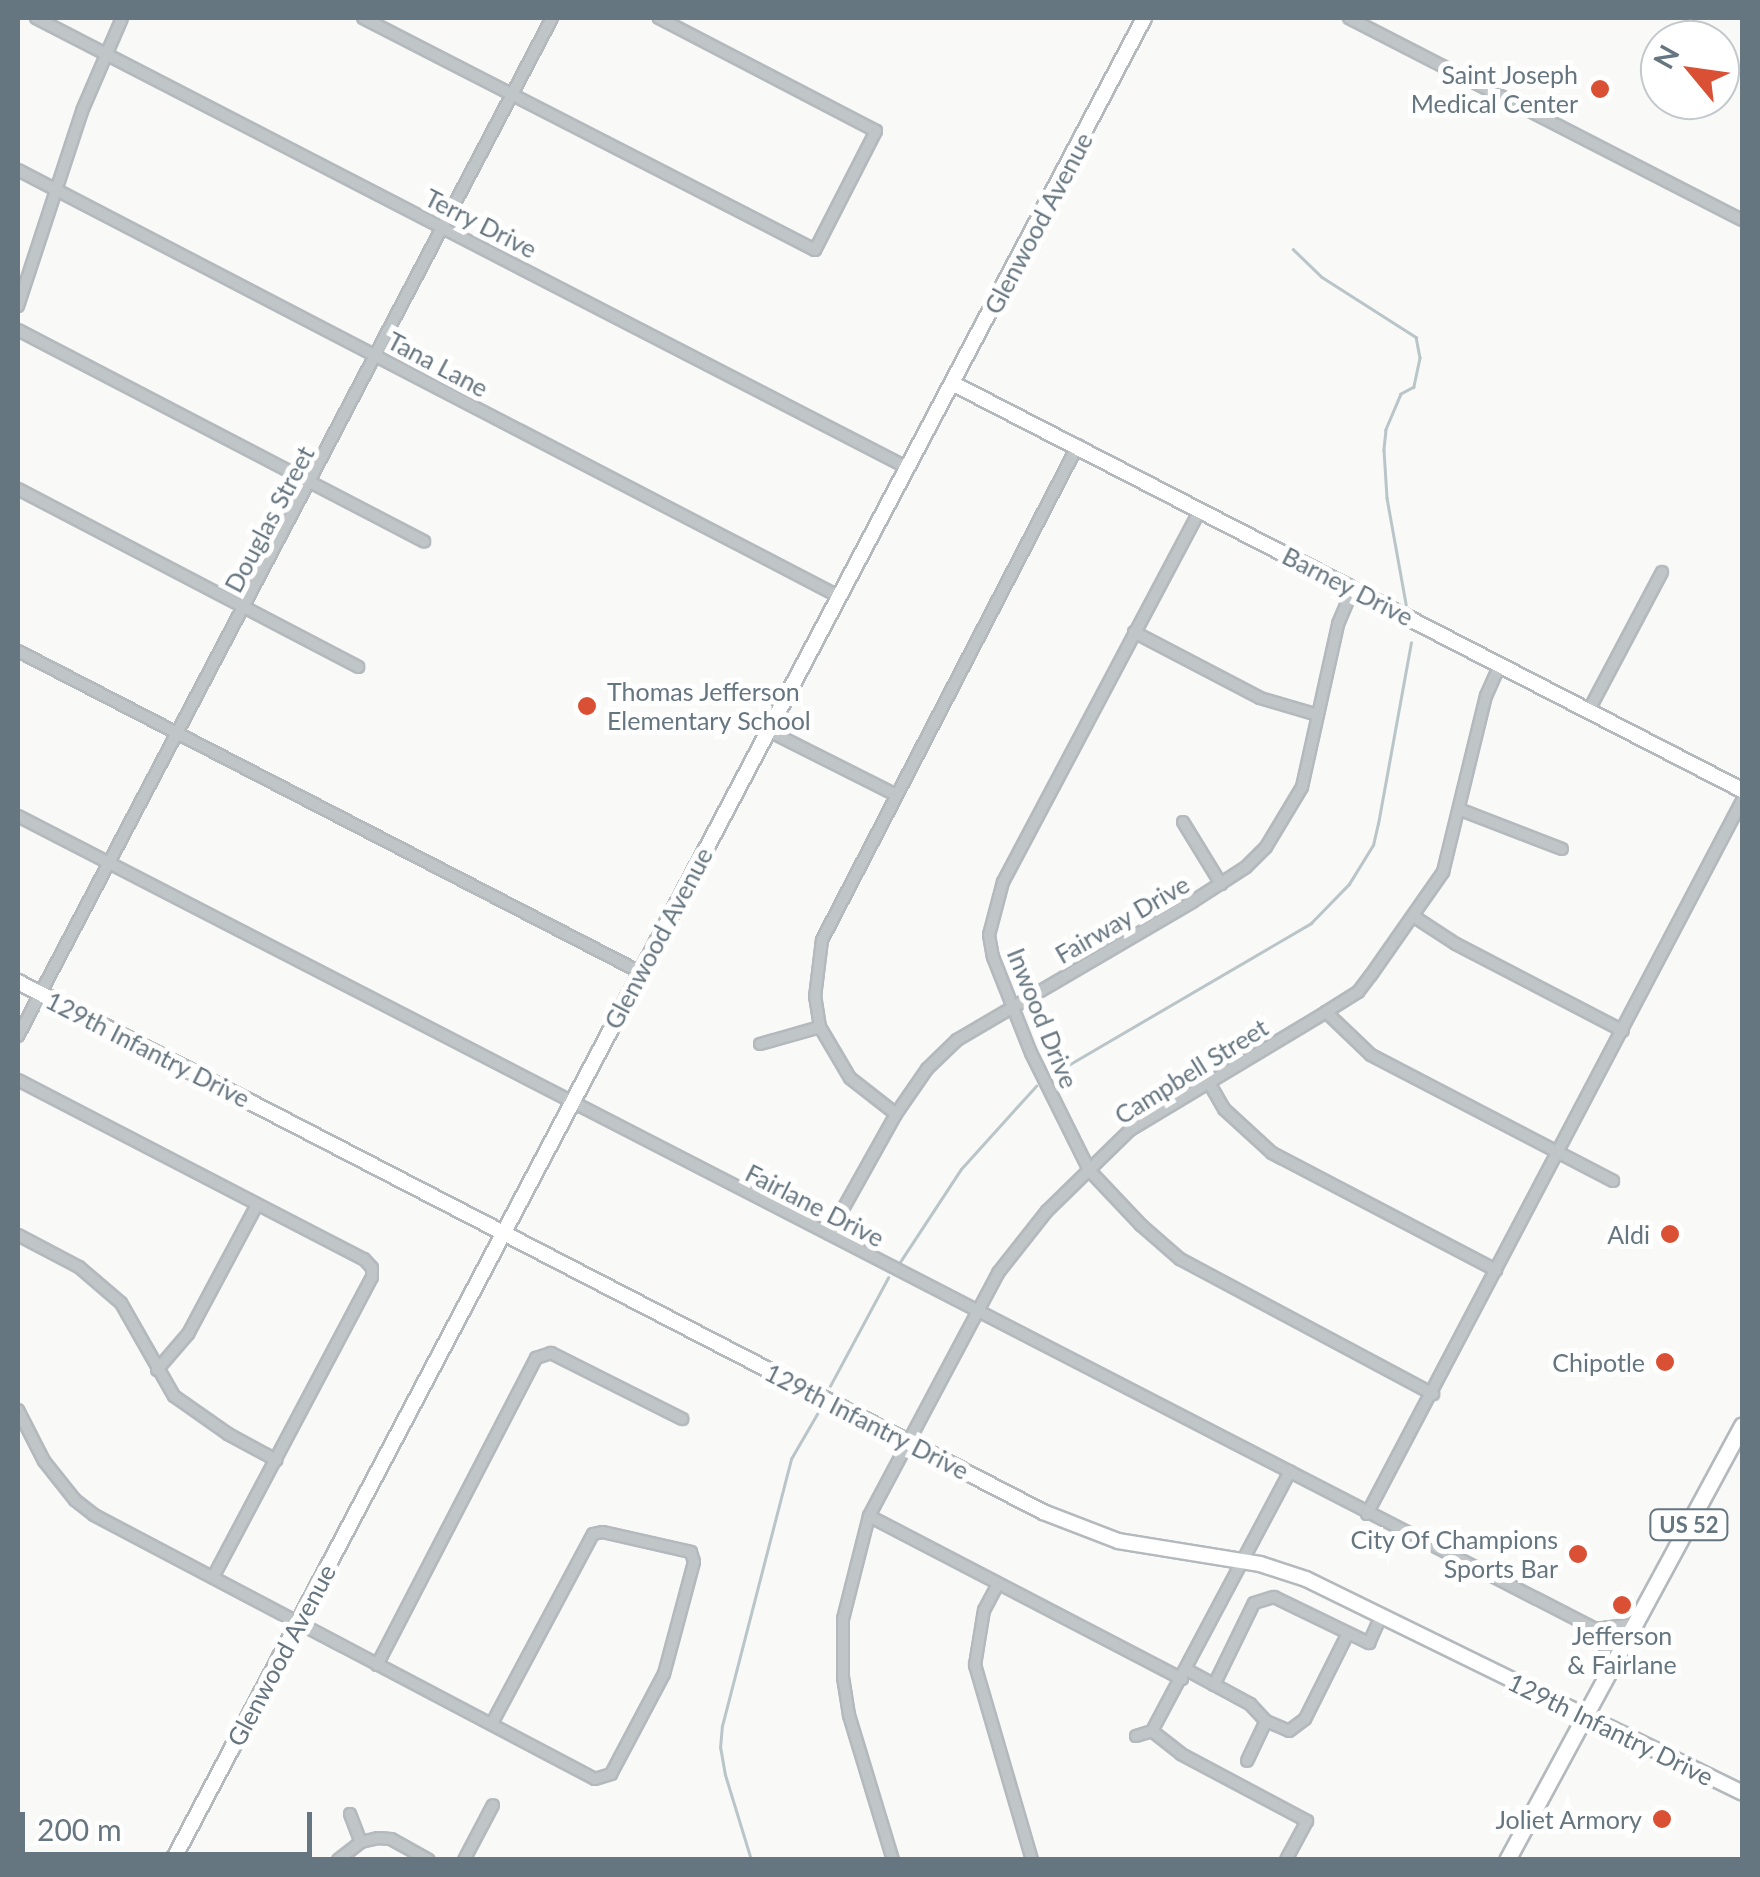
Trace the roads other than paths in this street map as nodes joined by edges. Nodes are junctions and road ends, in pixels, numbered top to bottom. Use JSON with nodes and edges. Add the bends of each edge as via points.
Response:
{"nodes":[{"id":1,"x":36,"y":18,"type":"edge"},
{"id":2,"x":122,"y":18,"type":"edge"},
{"id":3,"x":363,"y":18,"type":"edge"},
{"id":4,"x":552,"y":18,"type":"edge"},
{"id":5,"x":659,"y":18,"type":"edge"},
{"id":6,"x":1144,"y":18,"type":"edge"},
{"id":7,"x":1349,"y":18,"type":"edge"},
{"id":8,"x":106,"y":54,"type":"junction"},
{"id":9,"x":513,"y":94,"type":"junction"},
{"id":10,"x":18,"y":170,"type":"edge"},
{"id":11,"x":56,"y":190,"type":"junction"},
{"id":12,"x":1742,"y":220,"type":"edge"},
{"id":13,"x":444,"y":226,"type":"junction"},
{"id":14,"x":18,"y":306,"type":"edge"},
{"id":15,"x":18,"y":330,"type":"edge"},
{"id":16,"x":378,"y":356,"type":"junction"},
{"id":17,"x":952,"y":383,"type":"junction"},
{"id":18,"x":1078,"y":444,"type":"junction"},
{"id":19,"x":906,"y":467,"type":"junction"},
{"id":20,"x":312,"y":481,"type":"junction"},
{"id":21,"x":18,"y":489,"type":"edge"},
{"id":22,"x":1200,"y":510,"type":"junction"},
{"id":23,"x":424,"y":541,"type":"dead end"},
{"id":24,"x":1662,"y":572,"type":"dead end"},
{"id":25,"x":1353,"y":588,"type":"junction"},
{"id":26,"x":838,"y":596,"type":"junction"},
{"id":27,"x":245,"y":608,"type":"junction"},
{"id":28,"x":1134,"y":632,"type":"junction"},
{"id":29,"x":18,"y":651,"type":"edge"},
{"id":30,"x":1500,"y":664,"type":"junction"},
{"id":31,"x":358,"y":667,"type":"dead end"},
{"id":32,"x":1589,"y":710,"type":"junction"},
{"id":33,"x":1318,"y":715,"type":"junction"},
{"id":34,"x":767,"y":730,"type":"junction"},
{"id":35,"x":180,"y":734,"type":"junction"},
{"id":36,"x":1742,"y":790,"type":"edge"},
{"id":37,"x":896,"y":796,"type":"junction"},
{"id":38,"x":1742,"y":801,"type":"edge"},
{"id":39,"x":1461,"y":810,"type":"junction"},
{"id":40,"x":18,"y":816,"type":"edge"},
{"id":41,"x":1183,"y":822,"type":"dead end"},
{"id":42,"x":1562,"y":849,"type":"dead end"},
{"id":43,"x":108,"y":863,"type":"junction"},
{"id":44,"x":1221,"y":884,"type":"junction"},
{"id":45,"x":1413,"y":916,"type":"junction"},
{"id":46,"x":640,"y":972,"type":"junction"},
{"id":47,"x":18,"y":982,"type":"edge"},
{"id":48,"x":41,"y":994,"type":"junction"},
{"id":49,"x":1011,"y":1005,"type":"junction"},
{"id":50,"x":1326,"y":1012,"type":"junction"},
{"id":51,"x":820,"y":1027,"type":"junction"},
{"id":52,"x":1623,"y":1031,"type":"junction"},
{"id":53,"x":18,"y":1036,"type":"edge"},
{"id":54,"x":760,"y":1044,"type":"dead end"},
{"id":55,"x":18,"y":1080,"type":"edge"},
{"id":56,"x":1208,"y":1081,"type":"junction"},
{"id":57,"x":571,"y":1102,"type":"junction"},
{"id":58,"x":896,"y":1114,"type":"junction"},
{"id":59,"x":1557,"y":1153,"type":"junction"},
{"id":60,"x":1089,"y":1170,"type":"junction"},
{"id":61,"x":1613,"y":1181,"type":"dead end"},
{"id":62,"x":257,"y":1205,"type":"junction"},
{"id":63,"x":504,"y":1234,"type":"junction"},
{"id":64,"x":829,"y":1234,"type":"junction"},
{"id":65,"x":18,"y":1235,"type":"edge"},
{"id":66,"x":1496,"y":1270,"type":"junction"},
{"id":67,"x":978,"y":1312,"type":"junction"},
{"id":68,"x":157,"y":1370,"type":"junction"},
{"id":69,"x":1433,"y":1394,"type":"junction"},
{"id":70,"x":18,"y":1410,"type":"edge"},
{"id":71,"x":682,"y":1419,"type":"dead end"},
{"id":72,"x":1742,"y":1426,"type":"edge"},
{"id":73,"x":908,"y":1442,"type":"junction"},
{"id":74,"x":276,"y":1460,"type":"junction"},
{"id":75,"x":1290,"y":1472,"type":"junction"},
{"id":76,"x":1368,"y":1514,"type":"junction"},
{"id":77,"x":868,"y":1516,"type":"junction"},
{"id":78,"x":1243,"y":1562,"type":"junction"},
{"id":79,"x":213,"y":1577,"type":"junction"},
{"id":80,"x":998,"y":1584,"type":"junction"},
{"id":81,"x":1381,"y":1616,"type":"junction"},
{"id":82,"x":1635,"y":1624,"type":"junction"},
{"id":83,"x":297,"y":1626,"type":"junction"},
{"id":84,"x":1596,"y":1629,"type":"junction"},
{"id":85,"x":1348,"y":1633,"type":"junction"},
{"id":86,"x":1614,"y":1663,"type":"junction"},
{"id":87,"x":377,"y":1665,"type":"junction"},
{"id":88,"x":1184,"y":1674,"type":"junction"},
{"id":89,"x":1214,"y":1684,"type":"junction"},
{"id":90,"x":1584,"y":1718,"type":"junction"},
{"id":91,"x":1266,"y":1722,"type":"junction"},
{"id":92,"x":492,"y":1723,"type":"junction"},
{"id":93,"x":1152,"y":1731,"type":"junction"},
{"id":94,"x":1136,"y":1736,"type":"dead end"},
{"id":95,"x":1247,"y":1761,"type":"dead end"},
{"id":96,"x":1742,"y":1793,"type":"edge"},
{"id":97,"x":493,"y":1805,"type":"dead end"},
{"id":98,"x":350,"y":1814,"type":"dead end"},
{"id":99,"x":360,"y":1842,"type":"junction"},
{"id":100,"x":174,"y":1860,"type":"edge"},
{"id":101,"x":338,"y":1860,"type":"edge"},
{"id":102,"x":429,"y":1860,"type":"edge"},
{"id":103,"x":464,"y":1860,"type":"edge"},
{"id":104,"x":893,"y":1860,"type":"edge"},
{"id":105,"x":1032,"y":1860,"type":"edge"},
{"id":106,"x":1286,"y":1860,"type":"edge"},
{"id":107,"x":1507,"y":1860,"type":"edge"}],
"edges":[{"from":1,"to":8,"type":"street","name":"Terry Drive"},
{"from":2,"to":8,"type":"street"},
{"from":3,"to":9,"type":"street"},
{"from":4,"to":9,"type":"street","name":"Douglas Street"},
{"from":5,"to":9,"type":"street","via":[[876,131],[815,250]]},
{"from":6,"to":17,"type":"street","name":"Glenwood Avenue"},
{"from":7,"to":12,"type":"street"},
{"from":8,"to":11,"type":"street"},
{"from":8,"to":13,"type":"street","name":"Terry Drive"},
{"from":9,"to":13,"type":"street","name":"Douglas Street"},
{"from":10,"to":11,"type":"street","name":"Tana Lane"},
{"from":11,"to":14,"type":"street"},
{"from":11,"to":16,"type":"street","name":"Tana Lane"},
{"from":13,"to":16,"type":"street","name":"Douglas Street"},
{"from":13,"to":19,"type":"street","name":"Terry Drive"},
{"from":15,"to":20,"type":"street"},
{"from":16,"to":20,"type":"street","name":"Douglas Street"},
{"from":16,"to":26,"type":"street","name":"Tana Lane"},
{"from":17,"to":18,"type":"street","name":"Barney Drive"},
{"from":17,"to":19,"type":"street","name":"Glenwood Avenue"},
{"from":18,"to":22,"type":"street","name":"Barney Drive"},
{"from":18,"to":37,"type":"street"},
{"from":19,"to":26,"type":"street","name":"Glenwood Avenue"},
{"from":20,"to":23,"type":"street"},
{"from":20,"to":27,"type":"street","name":"Douglas Street"},
{"from":21,"to":27,"type":"street"},
{"from":22,"to":25,"type":"street","name":"Barney Drive"},
{"from":22,"to":28,"type":"street","name":"Inwood Drive"},
{"from":24,"to":32,"type":"street"},
{"from":25,"to":30,"type":"street","name":"Barney Drive"},
{"from":25,"to":33,"type":"street","name":"Fairway Drive"},
{"from":26,"to":34,"type":"street","name":"Glenwood Avenue"},
{"from":27,"to":31,"type":"street"},
{"from":27,"to":35,"type":"street","name":"Douglas Street"},
{"from":28,"to":33,"type":"street","via":[[1260,698]]},
{"from":28,"to":49,"type":"street","name":"Inwood Drive","via":[[1003,882],[990,934]]},
{"from":29,"to":35,"type":"street"},
{"from":30,"to":32,"type":"street","name":"Barney Drive"},
{"from":30,"to":39,"type":"street","name":"Campbell Street","via":[[1486,696]]},
{"from":32,"to":36,"type":"street","name":"Barney Drive"},
{"from":33,"to":44,"type":"street","name":"Fairway Drive","via":[[1302,787],[1286,819]]},
{"from":34,"to":37,"type":"street"},
{"from":34,"to":46,"type":"street","name":"Glenwood Avenue"},
{"from":35,"to":43,"type":"street","name":"Douglas Street"},
{"from":35,"to":46,"type":"street"},
{"from":37,"to":51,"type":"street","via":[[822,940],[815,970]]},
{"from":38,"to":52,"type":"street"},
{"from":39,"to":42,"type":"street"},
{"from":39,"to":45,"type":"street","name":"Campbell Street","via":[[1443,872]]},
{"from":40,"to":43,"type":"street","name":"Fairlane Drive"},
{"from":41,"to":44,"type":"street"},
{"from":43,"to":48,"type":"street","name":"Douglas Street"},
{"from":43,"to":57,"type":"street","name":"Fairlane Drive"},
{"from":44,"to":49,"type":"street","name":"Fairway Drive"},
{"from":45,"to":50,"type":"street","name":"Campbell Street","via":[[1358,992]]},
{"from":45,"to":52,"type":"street"},
{"from":46,"to":57,"type":"street","name":"Glenwood Avenue"},
{"from":47,"to":48,"type":"street","name":"129th Infantry Drive"},
{"from":48,"to":53,"type":"street","name":"Douglas Street"},
{"from":48,"to":63,"type":"street","name":"129th Infantry Drive"},
{"from":49,"to":58,"type":"street","name":"Fairway Drive","via":[[927,1068]]},
{"from":49,"to":60,"type":"street","name":"Inwood Drive"},
{"from":50,"to":56,"type":"street","name":"Campbell Street"},
{"from":50,"to":59,"type":"street","via":[[1370,1055]]},
{"from":51,"to":54,"type":"street"},
{"from":51,"to":58,"type":"street","via":[[850,1078]]},
{"from":52,"to":59,"type":"street"},
{"from":55,"to":62,"type":"street"},
{"from":56,"to":60,"type":"street","name":"Campbell Street","via":[[1130,1130]]},
{"from":56,"to":66,"type":"street","via":[[1224,1109],[1272,1153]]},
{"from":57,"to":63,"type":"street","name":"Glenwood Avenue"},
{"from":57,"to":64,"type":"street","name":"Fairlane Drive"},
{"from":58,"to":64,"type":"street","name":"Fairway Drive"},
{"from":59,"to":61,"type":"street"},
{"from":59,"to":66,"type":"street"},
{"from":60,"to":67,"type":"street","name":"Campbell Street","via":[[1022,1240]]},
{"from":60,"to":69,"type":"street","name":"Inwood Drive","via":[[1180,1259]]},
{"from":62,"to":68,"type":"street","via":[[188,1334]]},
{"from":62,"to":74,"type":"street","via":[[372,1268]]},
{"from":63,"to":73,"type":"street","name":"129th Infantry Drive"},
{"from":63,"to":83,"type":"street","name":"Glenwood Avenue"},
{"from":64,"to":67,"type":"street","name":"Fairlane Drive"},
{"from":65,"to":68,"type":"street","via":[[79,1267],[121,1303]]},
{"from":66,"to":69,"type":"street"},
{"from":67,"to":73,"type":"street","name":"Campbell Street"},
{"from":67,"to":75,"type":"street","name":"Fairlane Drive"},
{"from":68,"to":74,"type":"street","via":[[194,1413]]},
{"from":69,"to":76,"type":"street"},
{"from":70,"to":79,"type":"street","via":[[74,1500]]},
{"from":71,"to":87,"type":"street","via":[[542,1353]]},
{"from":72,"to":82,"type":"main road","number":"US 52"},
{"from":73,"to":77,"type":"street","name":"Campbell Street"},
{"from":73,"to":78,"type":"street","name":"129th Infantry Drive","via":[[1043,1512],[1118,1542]]},
{"from":74,"to":79,"type":"street"},
{"from":75,"to":76,"type":"street","name":"Fairlane Drive"},
{"from":75,"to":78,"type":"street"},
{"from":76,"to":84,"type":"street","name":"Fairlane Drive"},
{"from":77,"to":80,"type":"street"},
{"from":77,"to":104,"type":"street","name":"Campbell Street","via":[[844,1619],[843,1678]]},
{"from":78,"to":81,"type":"street","name":"129th Infantry Drive","via":[[1306,1579]]},
{"from":78,"to":88,"type":"street"},
{"from":79,"to":83,"type":"street"},
{"from":80,"to":88,"type":"street"},
{"from":80,"to":105,"type":"street","via":[[984,1610],[975,1664]]},
{"from":81,"to":85,"type":"street","via":[[1368,1643]]},
{"from":81,"to":90,"type":"street","name":"129th Infantry Drive"},
{"from":82,"to":84,"type":"street"},
{"from":82,"to":86,"type":"main road","number":"US 52"},
{"from":83,"to":87,"type":"street"},
{"from":83,"to":100,"type":"street","name":"Glenwood Avenue"},
{"from":84,"to":86,"type":"street"},
{"from":85,"to":89,"type":"street","via":[[1274,1597],[1254,1603]]},
{"from":85,"to":91,"type":"street","via":[[1305,1718],[1289,1731]]},
{"from":86,"to":90,"type":"main road","number":"US 52"},
{"from":87,"to":92,"type":"street"},
{"from":88,"to":89,"type":"street"},
{"from":88,"to":93,"type":"street"},
{"from":89,"to":91,"type":"street","via":[[1250,1704]]},
{"from":90,"to":96,"type":"street","name":"129th Infantry Drive"},
{"from":90,"to":107,"type":"main road","number":"US 52"},
{"from":91,"to":95,"type":"street"},
{"from":92,"to":92,"type":"street","via":[[593,1534],[691,1552],[674,1650],[605,1778],[595,1779]]},
{"from":93,"to":94,"type":"street"},
{"from":93,"to":106,"type":"street","via":[[1181,1754],[1307,1821]]},
{"from":97,"to":103,"type":"street"},
{"from":98,"to":99,"type":"street"},
{"from":99,"to":101,"type":"street"},
{"from":99,"to":102,"type":"street","via":[[390,1839]]}]}
